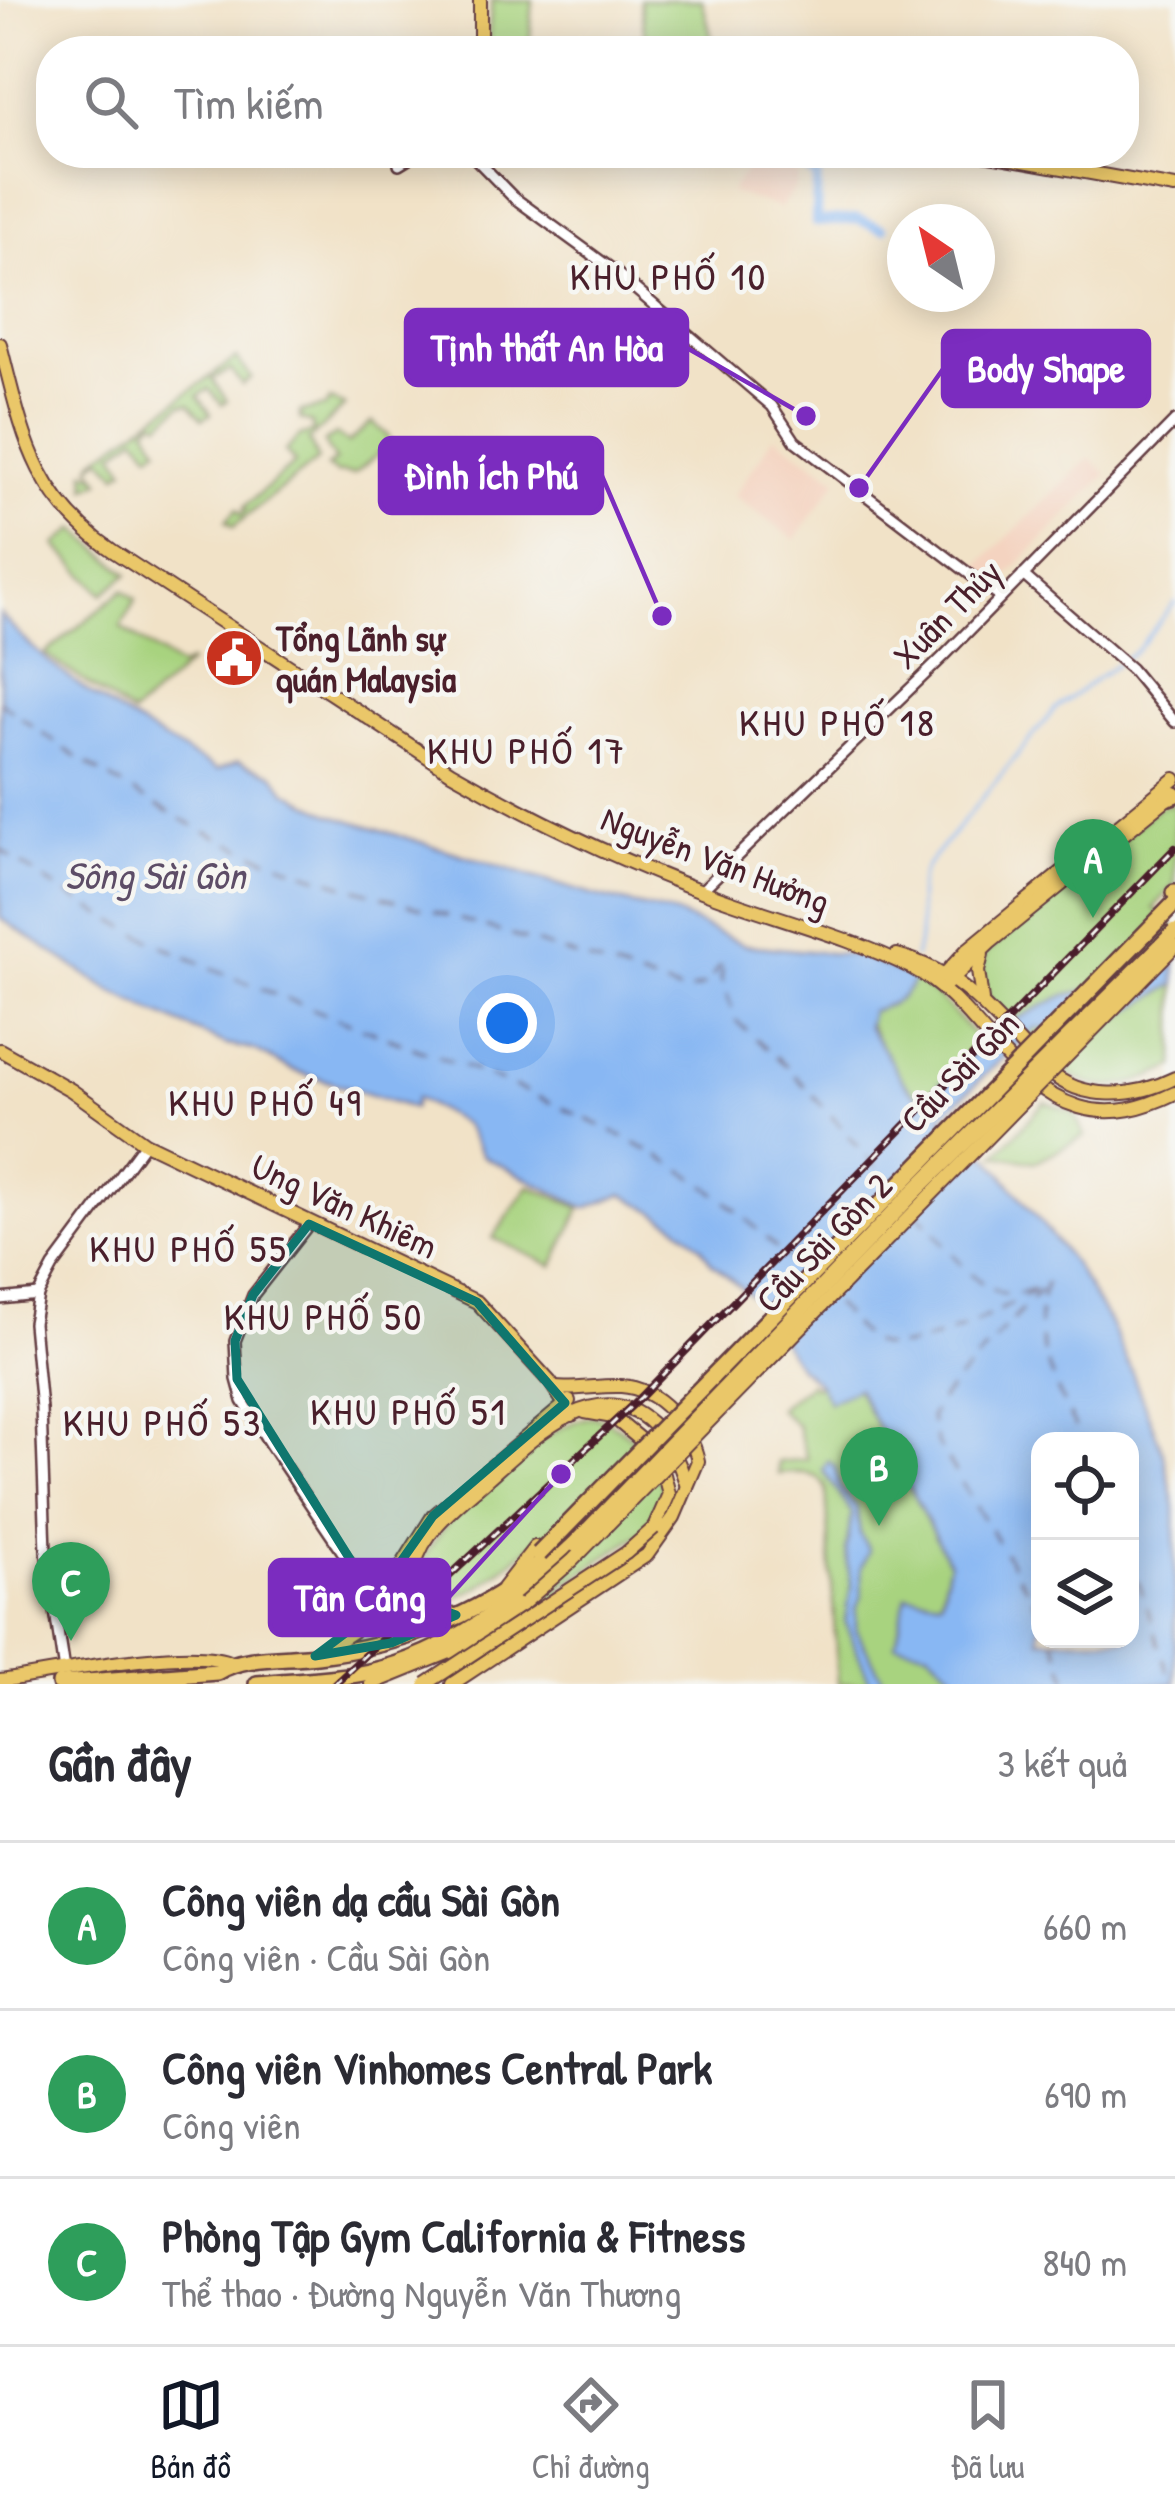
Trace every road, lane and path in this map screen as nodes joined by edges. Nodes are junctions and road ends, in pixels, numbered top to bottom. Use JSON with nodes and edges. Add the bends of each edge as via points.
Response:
{"nodes":[{"id":1,"x":476,"y":0,"type":"edge"},
{"id":2,"x":475,"y":36,"type":"edge"},
{"id":3,"x":484,"y":168,"type":"edge"},
{"id":4,"x":1062,"y":168,"type":"edge"},
{"id":5,"x":1175,"y":188,"type":"edge"},
{"id":6,"x":0,"y":344,"type":"edge"},
{"id":7,"x":1175,"y":421,"type":"edge"},
{"id":8,"x":1023,"y":575,"type":"junction"},
{"id":9,"x":1001,"y":598,"type":"junction"},
{"id":10,"x":1175,"y":722,"type":"edge"},
{"id":11,"x":1175,"y":779,"type":"edge"},
{"id":12,"x":1173,"y":795,"type":"edge"},
{"id":13,"x":701,"y":891,"type":"junction"},
{"id":14,"x":1175,"y":893,"type":"edge"},
{"id":15,"x":1175,"y":903,"type":"edge"},
{"id":16,"x":1175,"y":914,"type":"edge"},
{"id":17,"x":1175,"y":932,"type":"edge"},
{"id":18,"x":1175,"y":946,"type":"edge"},
{"id":19,"x":984,"y":949,"type":"junction"},
{"id":20,"x":967,"y":950,"type":"junction"},
{"id":21,"x":918,"y":966,"type":"junction"},
{"id":22,"x":949,"y":975,"type":"junction"},
{"id":23,"x":939,"y":987,"type":"junction"},
{"id":24,"x":982,"y":1002,"type":"junction"},
{"id":25,"x":0,"y":1050,"type":"edge"},
{"id":26,"x":1175,"y":1078,"type":"edge"},
{"id":27,"x":1175,"y":1093,"type":"edge"},
{"id":28,"x":145,"y":1143,"type":"junction"},
{"id":29,"x":309,"y":1224,"type":"junction"},
{"id":30,"x":38,"y":1295,"type":"junction"},
{"id":31,"x":0,"y":1300,"type":"edge"},
{"id":32,"x":555,"y":1388,"type":"junction"},
{"id":33,"x":585,"y":1390,"type":"junction"},
{"id":34,"x":569,"y":1409,"type":"junction"},
{"id":35,"x":687,"y":1488,"type":"junction"},
{"id":36,"x":540,"y":1553,"type":"junction"},
{"id":37,"x":409,"y":1563,"type":"junction"},
{"id":38,"x":514,"y":1596,"type":"junction"},
{"id":39,"x":377,"y":1604,"type":"junction"},
{"id":40,"x":455,"y":1615,"type":"junction"},
{"id":41,"x":464,"y":1640,"type":"junction"},
{"id":42,"x":315,"y":1656,"type":"junction"},
{"id":43,"x":437,"y":1659,"type":"junction"},
{"id":44,"x":231,"y":1663,"type":"junction"},
{"id":45,"x":476,"y":1670,"type":"junction"},
{"id":46,"x":62,"y":1677,"type":"edge"},
{"id":47,"x":0,"y":1681,"type":"edge"},
{"id":48,"x":89,"y":1682,"type":"edge"},
{"id":49,"x":300,"y":1682,"type":"edge"},
{"id":50,"x":429,"y":1682,"type":"edge"},
{"id":51,"x":456,"y":1682,"type":"edge"},
{"id":52,"x":274,"y":1683,"type":"edge"},
{"id":53,"x":374,"y":1683,"type":"edge"},
{"id":54,"x":257,"y":1684,"type":"edge"}],
"edges":[{"from":1,"to":2,"type":"main road"},
{"from":3,"to":9,"type":"street","via":[[772,406],[795,441]]},
{"from":4,"to":5,"type":"main road"},
{"from":6,"to":13,"type":"main road","name":"Nguyễn Văn Hưởng","via":[[32,461],[91,536],[451,772]]},
{"from":7,"to":8,"type":"street","name":"Xuân Thủy"},
{"from":8,"to":9,"type":"street","name":"Xuân Thủy"},
{"from":8,"to":10,"type":"street","via":[[1126,664]]},
{"from":9,"to":13,"type":"street","name":"Xuân Thủy"},
{"from":11,"to":20,"type":"main road"},
{"from":12,"to":19,"type":"main road"},
{"from":13,"to":21,"type":"main road","name":"Nguyễn Văn Hưởng"},
{"from":14,"to":36,"type":"main road","name":"Cầu Sài Gòn","bridge":true},
{"from":15,"to":36,"type":"highway","name":"Cầu Sài Gòn","bridge":true},
{"from":16,"to":36,"type":"highway","name":"Cầu Sài Gòn","bridge":true},
{"from":17,"to":38,"type":"highway","name":"Cầu Sài Gòn 2","bridge":true,"via":[[575,1544]]},
{"from":18,"to":38,"type":"main road","name":"Cầu Sài Gòn 2","bridge":true,"via":[[573,1560]]},
{"from":19,"to":22,"type":"main road"},
{"from":19,"to":24,"type":"main road"},
{"from":20,"to":21,"type":"main road"},
{"from":20,"to":22,"type":"main road"},
{"from":21,"to":22,"type":"main road","name":"Nguyễn Văn Hưởng"},
{"from":21,"to":23,"type":"main road","name":"Nguyễn Văn Hưởng"},
{"from":22,"to":23,"type":"main road"},
{"from":22,"to":24,"type":"main road","name":"Nguyễn Văn Hưởng"},
{"from":23,"to":27,"type":"main road","name":"Nguyễn Văn Hưởng","via":[[1051,1095],[1081,1108],[1130,1111]]},
{"from":24,"to":26,"type":"main road","name":"Nguyễn Văn Hưởng","via":[[1066,1084],[1130,1093]]},
{"from":25,"to":28,"type":"main road","name":"Ung Văn Khiêm"},
{"from":28,"to":29,"type":"main road","name":"Ung Văn Khiêm"},
{"from":28,"to":30,"type":"street"},
{"from":29,"to":32,"type":"main road","name":"Ung Văn Khiêm","via":[[477,1302]]},
{"from":29,"to":39,"type":"street","via":[[253,1295],[236,1341],[237,1378],[269,1443]]},
{"from":30,"to":31,"type":"street"},
{"from":30,"to":46,"type":"street","via":[[46,1551]]},
{"from":32,"to":33,"type":"main road"},
{"from":32,"to":34,"type":"main road","name":"Ung Văn Khiêm"},
{"from":33,"to":34,"type":"main road"},
{"from":33,"to":35,"type":"main road","via":[[632,1387],[670,1412],[698,1461]]},
{"from":34,"to":35,"type":"main road","via":[[607,1402],[638,1413],[671,1447]]},
{"from":34,"to":37,"type":"main road","via":[[471,1493]]},
{"from":34,"to":50,"type":"main road","bridge":true,"via":[[613,1417],[657,1457],[670,1483],[654,1528]]},
{"from":35,"to":45,"type":"main road","via":[[646,1555]]},
{"from":36,"to":38,"type":"main road"},
{"from":36,"to":38,"type":"highway"},
{"from":37,"to":39,"type":"main road"},
{"from":37,"to":40,"type":"main road","via":[[419,1597]]},
{"from":38,"to":40,"type":"highway"},
{"from":38,"to":41,"type":"highway"},
{"from":39,"to":42,"type":"main road"},
{"from":40,"to":42,"type":"highway","via":[[391,1643]]},
{"from":41,"to":43,"type":"highway"},
{"from":41,"to":45,"type":"main road"},
{"from":41,"to":49,"type":"highway","via":[[373,1671]]},
{"from":42,"to":44,"type":"highway"},
{"from":43,"to":50,"type":"main road"},
{"from":43,"to":53,"type":"main road"},
{"from":44,"to":46,"type":"main road","via":[[201,1658]]},
{"from":44,"to":48,"type":"highway","via":[[217,1672]]},
{"from":45,"to":51,"type":"main road"},
{"from":46,"to":47,"type":"main road"},
{"from":46,"to":48,"type":"highway"},
{"from":49,"to":52,"type":"highway"},
{"from":50,"to":51,"type":"main road"},
{"from":50,"to":53,"type":"main road"},
{"from":52,"to":54,"type":"highway"}]}
